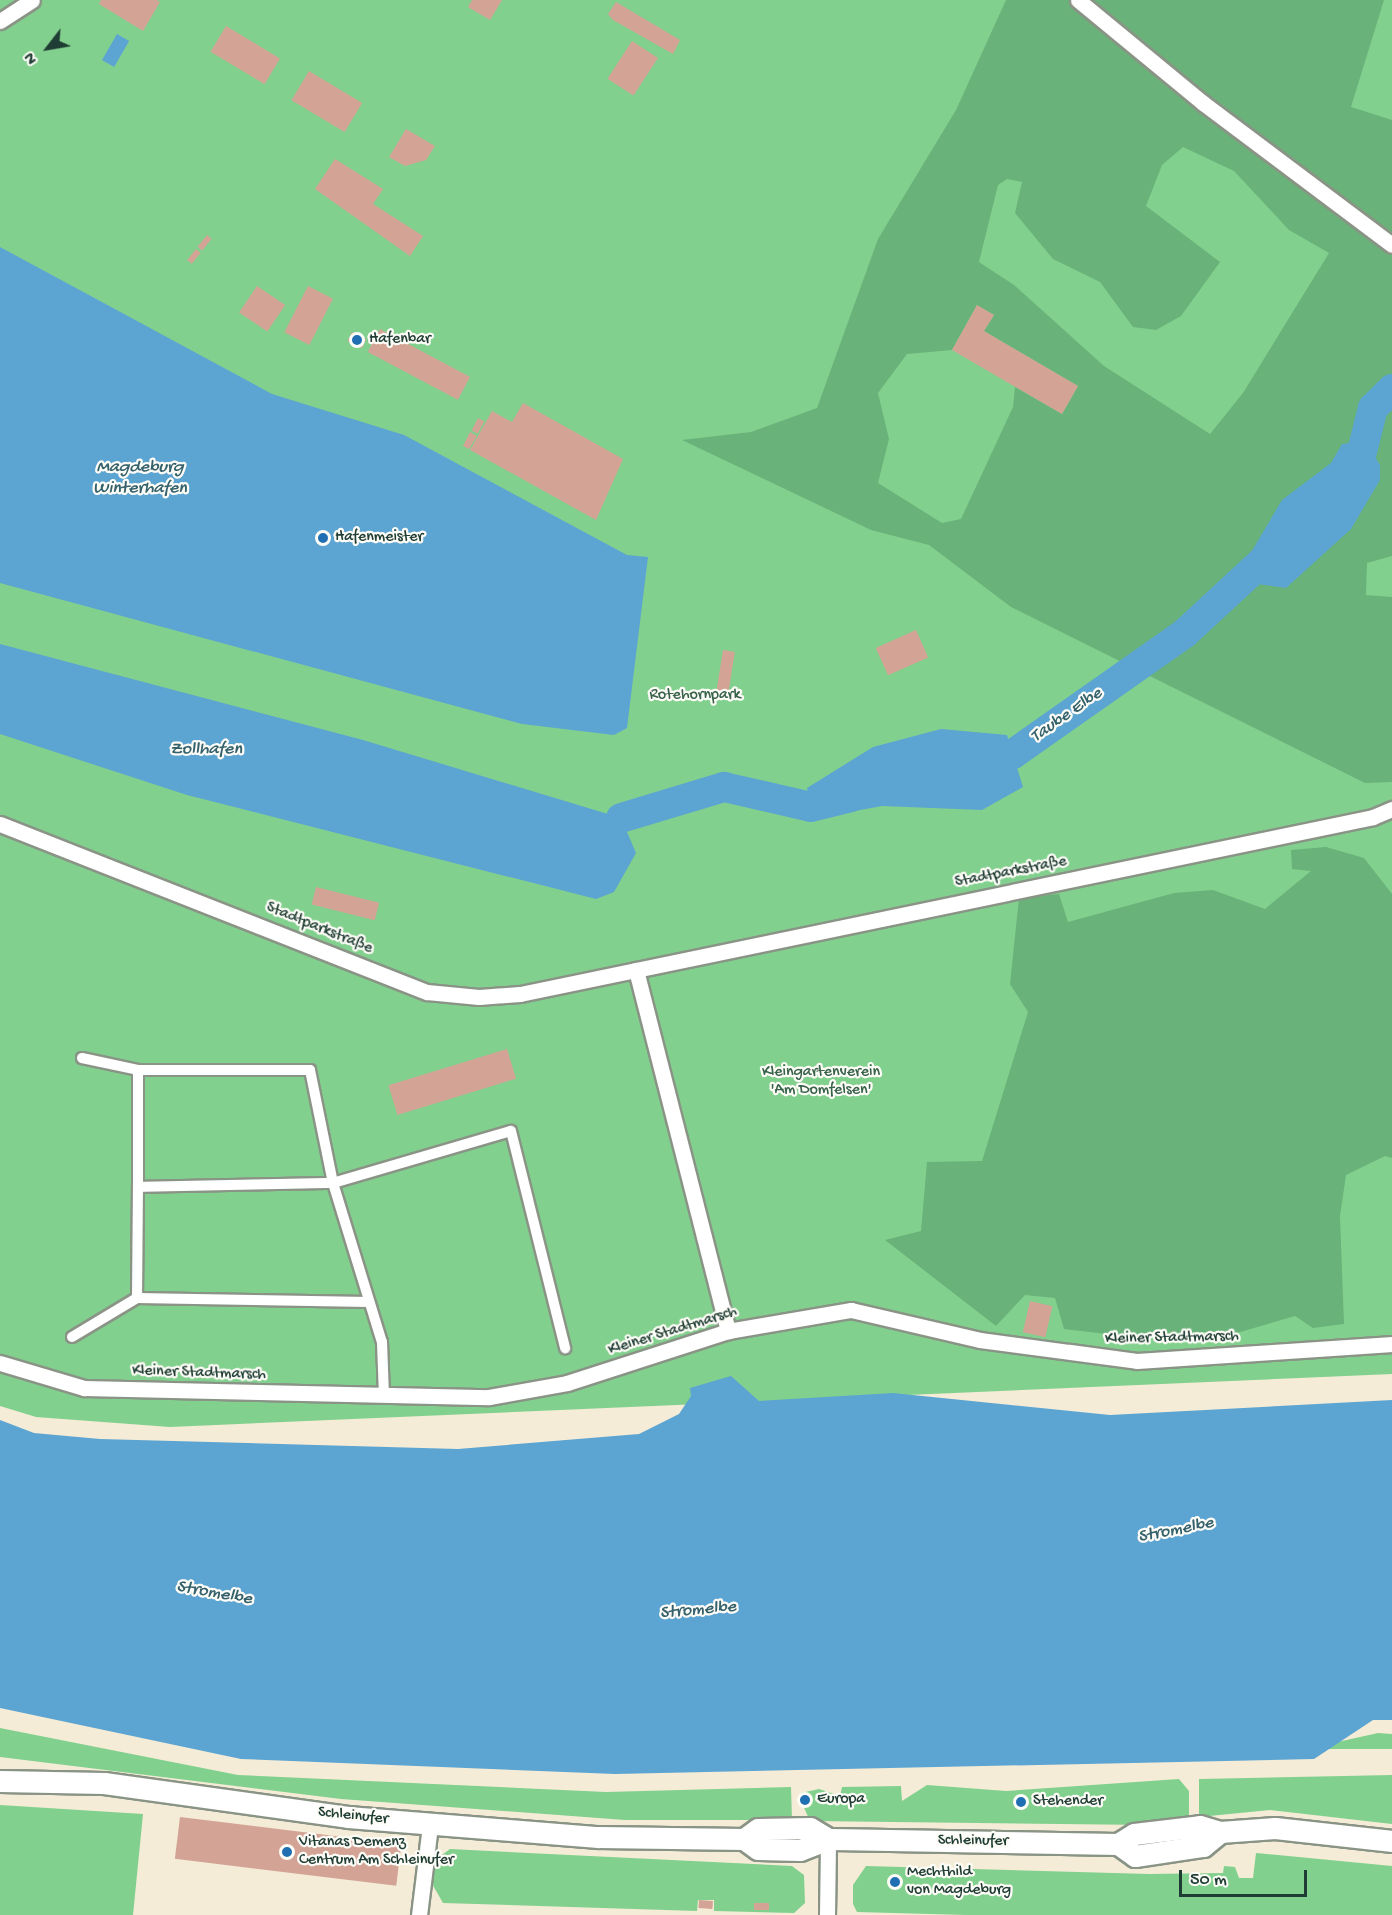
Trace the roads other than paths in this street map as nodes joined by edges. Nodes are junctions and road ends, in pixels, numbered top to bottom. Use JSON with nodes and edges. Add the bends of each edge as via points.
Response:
{"nodes":[{"id":1,"x":32,"y":0,"type":"edge"},
{"id":2,"x":1078,"y":0,"type":"edge"},
{"id":3,"x":0,"y":21,"type":"edge"},
{"id":4,"x":1392,"y":245,"type":"edge"},
{"id":5,"x":1392,"y":808,"type":"edge"},
{"id":6,"x":0,"y":824,"type":"edge"},
{"id":7,"x":636,"y":970,"type":"junction"},
{"id":8,"x":82,"y":1058,"type":"dead end"},
{"id":9,"x":138,"y":1070,"type":"junction"},
{"id":10,"x":333,"y":1183,"type":"junction"},
{"id":11,"x":138,"y":1187,"type":"junction"},
{"id":12,"x":137,"y":1299,"type":"junction"},
{"id":13,"x":369,"y":1302,"type":"junction"},
{"id":14,"x":728,"y":1331,"type":"junction"},
{"id":15,"x":72,"y":1337,"type":"dead end"},
{"id":16,"x":1392,"y":1344,"type":"edge"},
{"id":17,"x":565,"y":1348,"type":"dead end"},
{"id":18,"x":0,"y":1362,"type":"edge"},
{"id":19,"x":384,"y":1397,"type":"junction"},
{"id":20,"x":0,"y":1781,"type":"edge"},
{"id":21,"x":430,"y":1825,"type":"junction"},
{"id":22,"x":828,"y":1839,"type":"junction"},
{"id":23,"x":1392,"y":1840,"type":"edge"},
{"id":24,"x":419,"y":1915,"type":"edge"},
{"id":25,"x":827,"y":1915,"type":"edge"}],
"edges":[{"from":1,"to":3,"type":"street"},
{"from":2,"to":4,"type":"street","via":[[1203,103]]},
{"from":5,"to":7,"type":"street","name":"Stadtparkstraße","via":[[1373,817]]},
{"from":6,"to":7,"type":"street","name":"Stadtparkstraße","via":[[427,992],[520,994]]},
{"from":7,"to":14,"type":"street"},
{"from":8,"to":9,"type":"street"},
{"from":9,"to":10,"type":"street","via":[[310,1070]]},
{"from":9,"to":11,"type":"street"},
{"from":10,"to":11,"type":"street"},
{"from":10,"to":13,"type":"street"},
{"from":10,"to":17,"type":"street","via":[[511,1131]]},
{"from":11,"to":12,"type":"street"},
{"from":12,"to":13,"type":"street"},
{"from":12,"to":15,"type":"street"},
{"from":13,"to":19,"type":"street","via":[[382,1342]]},
{"from":14,"to":16,"type":"street","name":"Kleiner Stadtmarsch","via":[[850,1310],[992,1342],[1137,1361]]},
{"from":14,"to":19,"type":"street","name":"Kleiner Stadtmarsch","via":[[567,1383],[489,1397]]},
{"from":18,"to":19,"type":"street","name":"Kleiner Stadtmarsch","via":[[84,1388]]},
{"from":20,"to":21,"type":"main road","name":"Schleinufer","via":[[109,1784]]},
{"from":21,"to":22,"type":"main road","name":"Schleinufer","via":[[744,1839],[758,1849],[810,1850]]},
{"from":21,"to":24,"type":"street"},
{"from":22,"to":23,"type":"main road","name":"Schleinufer","via":[[1118,1844],[1135,1856],[1203,1846],[1220,1832],[1275,1828]]},
{"from":22,"to":25,"type":"street"}]}
